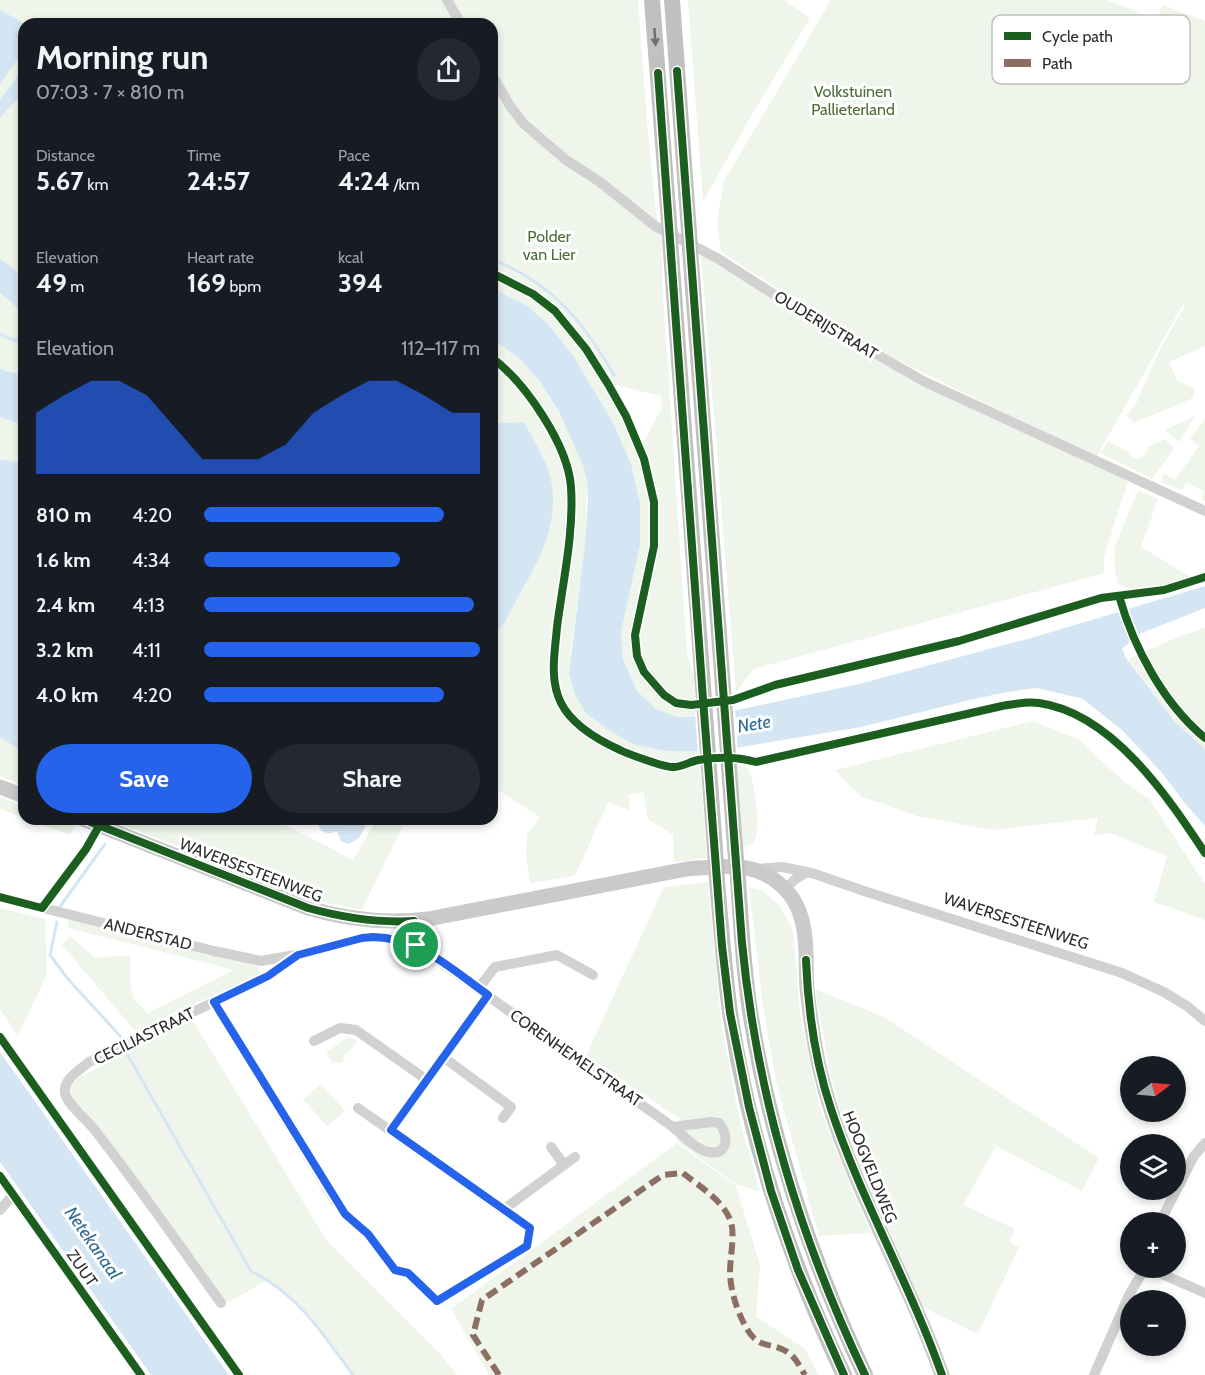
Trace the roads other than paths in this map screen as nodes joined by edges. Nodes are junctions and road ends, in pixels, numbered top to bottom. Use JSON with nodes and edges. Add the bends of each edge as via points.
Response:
{"nodes":[{"id":1,"x":447,"y":0,"type":"edge"},
{"id":2,"x":652,"y":0,"type":"edge"},
{"id":3,"x":672,"y":0,"type":"edge"},
{"id":4,"x":458,"y":18,"type":"edge"},
{"id":5,"x":498,"y":85,"type":"edge"},
{"id":6,"x":1205,"y":511,"type":"edge"},
{"id":7,"x":0,"y":787,"type":"edge"},
{"id":8,"x":18,"y":794,"type":"edge"},
{"id":9,"x":99,"y":826,"type":"joint"},
{"id":10,"x":757,"y":870,"type":"junction"},
{"id":11,"x":807,"y":872,"type":"junction"},
{"id":12,"x":785,"y":890,"type":"junction"},
{"id":13,"x":0,"y":897,"type":"edge"},
{"id":14,"x":42,"y":908,"type":"junction"},
{"id":15,"x":414,"y":921,"type":"junction"},
{"id":16,"x":342,"y":943,"type":"joint"},
{"id":17,"x":416,"y":945,"type":"junction"},
{"id":18,"x":298,"y":955,"type":"junction"},
{"id":19,"x":593,"y":975,"type":"dead end"},
{"id":20,"x":483,"y":992,"type":"junction"},
{"id":21,"x":214,"y":1002,"type":"junction"},
{"id":22,"x":1205,"y":1021,"type":"edge"},
{"id":23,"x":314,"y":1041,"type":"dead end"},
{"id":24,"x":443,"y":1057,"type":"junction"},
{"id":25,"x":427,"y":1080,"type":"junction"},
{"id":26,"x":358,"y":1108,"type":"dead end"},
{"id":27,"x":503,"y":1118,"type":"dead end"},
{"id":28,"x":673,"y":1127,"type":"junction"},
{"id":29,"x":391,"y":1130,"type":"junction"},
{"id":30,"x":1205,"y":1143,"type":"edge"},
{"id":31,"x":550,"y":1148,"type":"dead end"},
{"id":32,"x":576,"y":1157,"type":"dead end"},
{"id":33,"x":564,"y":1165,"type":"junction"},
{"id":34,"x":0,"y":1176,"type":"edge"},
{"id":35,"x":13,"y":1195,"type":"junction"},
{"id":36,"x":0,"y":1210,"type":"edge"},
{"id":37,"x":503,"y":1210,"type":"junction"},
{"id":38,"x":1165,"y":1212,"type":"edge"},
{"id":39,"x":1140,"y":1278,"type":"edge"},
{"id":40,"x":1170,"y":1278,"type":"edge"},
{"id":41,"x":1205,"y":1293,"type":"edge"},
{"id":42,"x":221,"y":1303,"type":"dead end"},
{"id":43,"x":141,"y":1375,"type":"edge"},
{"id":44,"x":844,"y":1375,"type":"edge"},
{"id":45,"x":866,"y":1375,"type":"edge"},
{"id":46,"x":942,"y":1375,"type":"edge"},
{"id":47,"x":1094,"y":1375,"type":"edge"}],
"edges":[{"from":1,"to":4,"type":"street"},
{"from":2,"to":44,"type":"highway","one_way":true,"bridge":true,"via":[[730,1012],[746,1096],[771,1191],[798,1270]]},
{"from":3,"to":45,"type":"highway","bridge":true,"via":[[750,1011],[767,1101],[802,1226]]},
{"from":5,"to":6,"type":"street","name":"OUDERIJSTRAAT","via":[[524,124],[655,226],[717,258],[797,309],[933,386]]},
{"from":7,"to":8,"type":"main road"},
{"from":9,"to":14,"type":"street"},
{"from":9,"to":15,"type":"main road","name":"WAVERSESTEENWEG","via":[[308,908],[363,921]]},
{"from":10,"to":11,"type":"street","name":"WAVERSESTEENWEG","via":[[782,867]]},
{"from":10,"to":12,"type":"main road","name":"HOOGVELDWEG"},
{"from":10,"to":15,"type":"main road","name":"WAVERSESTEENWEG","via":[[727,866],[682,870]]},
{"from":11,"to":12,"type":"street"},
{"from":11,"to":22,"type":"street","name":"WAVERSESTEENWEG","via":[[1138,979]]},
{"from":12,"to":46,"type":"main road","name":"HOOGVELDWEG","via":[[799,910],[804,926],[811,1021],[830,1107]]},
{"from":13,"to":14,"type":"street","name":"ANDERSTAD"},
{"from":14,"to":18,"type":"street","name":"ANDERSTAD","via":[[250,959]]},
{"from":15,"to":17,"type":"street"},
{"from":16,"to":17,"type":"street","name":"CORENHEMELSTRAAT","via":[[373,937]]},
{"from":16,"to":18,"type":"street","name":"CECILIASTRAAT"},
{"from":17,"to":20,"type":"street","name":"CORENHEMELSTRAAT"},
{"from":18,"to":21,"type":"street","name":"CECILIASTRAAT","via":[[268,976]]},
{"from":19,"to":20,"type":"street","via":[[557,955],[495,967]]},
{"from":20,"to":24,"type":"street"},
{"from":20,"to":28,"type":"street","name":"CORENHEMELSTRAAT"},
{"from":21,"to":37,"type":"street","via":[[335,1201],[368,1234],[395,1270],[408,1273],[437,1301],[527,1246],[530,1228]]},
{"from":21,"to":42,"type":"street","name":"CECILIASTRAAT","via":[[89,1062],[68,1080],[64,1091],[68,1101],[122,1164]]},
{"from":23,"to":25,"type":"street","via":[[340,1028],[356,1030]]},
{"from":24,"to":25,"type":"street"},
{"from":24,"to":27,"type":"street","via":[[511,1107]]},
{"from":25,"to":29,"type":"street"},
{"from":26,"to":29,"type":"street"},
{"from":28,"to":28,"type":"street","name":"CORENHEMELSTRAAT","via":[[707,1152],[717,1152],[727,1141],[719,1123]]},
{"from":29,"to":37,"type":"street"},
{"from":30,"to":38,"type":"street","via":[[1194,1156]]},
{"from":31,"to":33,"type":"street"},
{"from":32,"to":33,"type":"street"},
{"from":33,"to":37,"type":"street"},
{"from":34,"to":35,"type":"street","name":"ZUUT"},
{"from":35,"to":36,"type":"street"},
{"from":35,"to":43,"type":"street","name":"ZUUT"},
{"from":39,"to":47,"type":"street"},
{"from":40,"to":41,"type":"street"}]}
